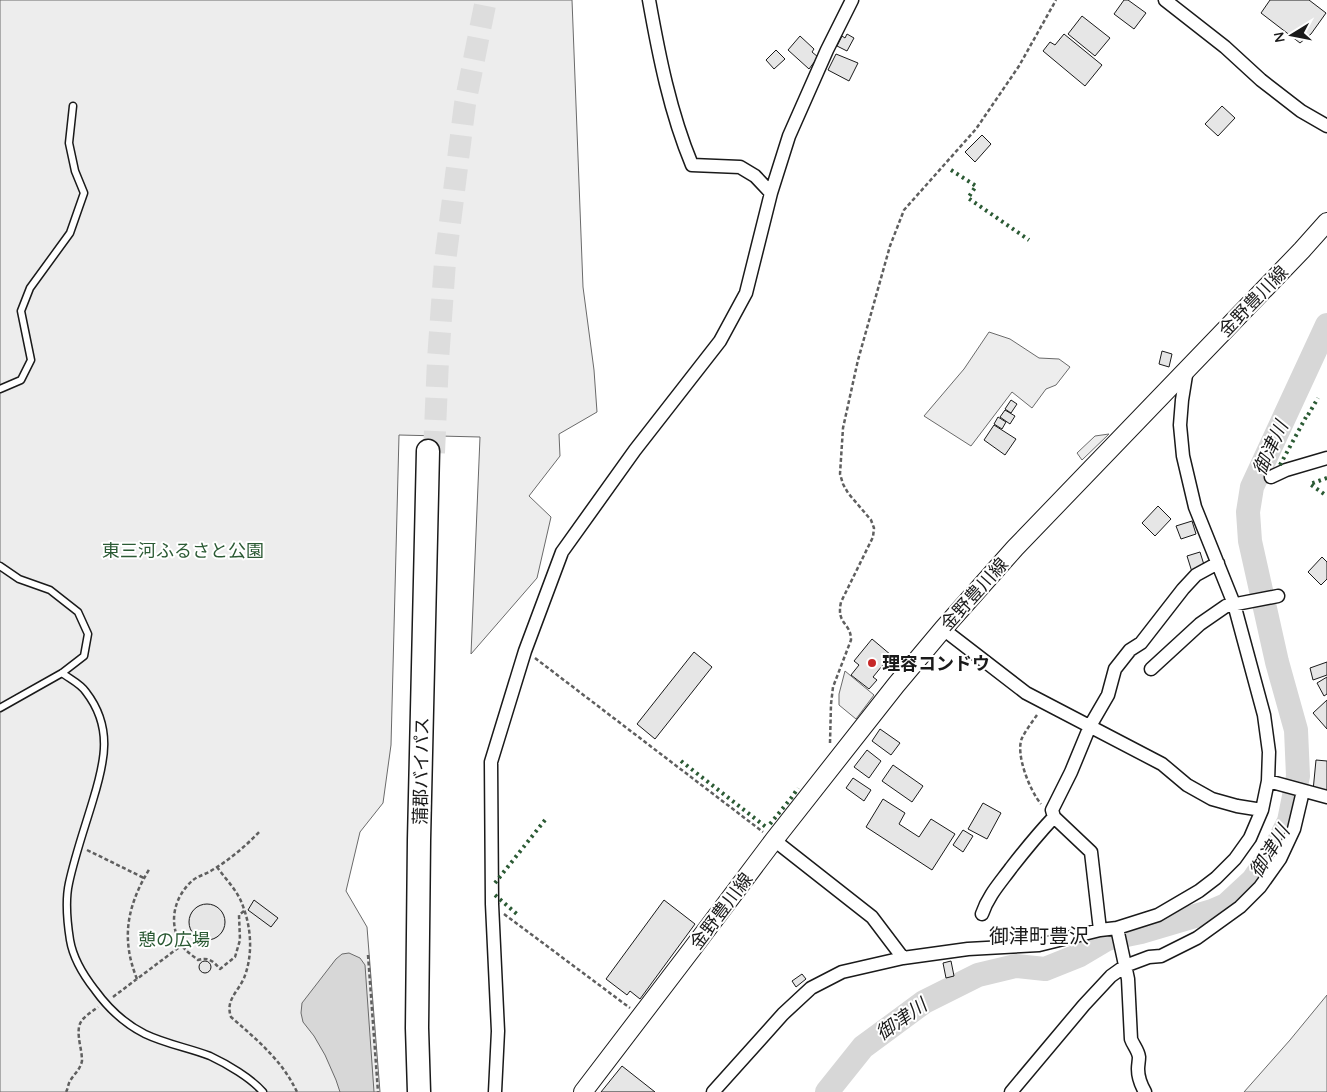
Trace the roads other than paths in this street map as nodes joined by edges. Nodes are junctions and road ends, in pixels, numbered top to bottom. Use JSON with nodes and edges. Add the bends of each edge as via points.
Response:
{"nodes":[{"id":1,"x":649,"y":0,"type":"edge"},
{"id":2,"x":852,"y":0,"type":"edge"},
{"id":3,"x":1165,"y":0,"type":"edge"},
{"id":4,"x":73,"y":106,"type":"dead end"},
{"id":5,"x":1327,"y":126,"type":"edge"},
{"id":6,"x":771,"y":193,"type":"junction"},
{"id":7,"x":1327,"y":222,"type":"edge"},
{"id":8,"x":1187,"y":369,"type":"junction"},
{"id":9,"x":0,"y":389,"type":"edge"},
{"id":10,"x":1327,"y":458,"type":"edge"},
{"id":11,"x":1271,"y":477,"type":"dead end"},
{"id":12,"x":1218,"y":563,"type":"junction"},
{"id":13,"x":0,"y":566,"type":"edge"},
{"id":14,"x":1278,"y":596,"type":"dead end"},
{"id":15,"x":1234,"y":604,"type":"junction"},
{"id":16,"x":943,"y":629,"type":"junction"},
{"id":17,"x":1151,"y":669,"type":"dead end"},
{"id":18,"x":62,"y":673,"type":"junction"},
{"id":19,"x":0,"y":708,"type":"edge"},
{"id":20,"x":1090,"y":726,"type":"junction"},
{"id":21,"x":1272,"y":782,"type":"junction"},
{"id":22,"x":1303,"y":791,"type":"junction"},
{"id":23,"x":1327,"y":797,"type":"edge"},
{"id":24,"x":1262,"y":810,"type":"junction"},
{"id":25,"x":1054,"y":817,"type":"junction"},
{"id":26,"x":774,"y":840,"type":"junction"},
{"id":27,"x":982,"y":914,"type":"dead end"},
{"id":28,"x":1100,"y":930,"type":"junction"},
{"id":29,"x":1117,"y":931,"type":"junction"},
{"id":30,"x":903,"y":958,"type":"junction"},
{"id":31,"x":1125,"y":964,"type":"junction"},
{"id":32,"x":263,"y":1092,"type":"edge"},
{"id":33,"x":419,"y":1092,"type":"edge"},
{"id":34,"x":427,"y":1092,"type":"edge"},
{"id":35,"x":495,"y":1092,"type":"edge"},
{"id":36,"x":583,"y":1092,"type":"edge"},
{"id":37,"x":713,"y":1092,"type":"edge"},
{"id":38,"x":1011,"y":1092,"type":"edge"},
{"id":39,"x":1145,"y":1092,"type":"edge"}],
"edges":[{"from":1,"to":6,"type":"street","via":[[669,98],[692,165],[740,167],[755,176]]},
{"from":2,"to":6,"type":"street","via":[[789,136]]},
{"from":3,"to":5,"type":"street","via":[[1261,80],[1301,111]]},
{"from":4,"to":9,"type":"lane","via":[[69,143],[84,194],[70,233],[30,288],[21,311],[31,360],[21,380]]},
{"from":6,"to":35,"type":"street","via":[[746,293],[720,341],[635,450],[562,552],[525,651],[491,762],[492,904],[498,1031]]},
{"from":7,"to":8,"type":"main road","name":"金野豊川線"},
{"from":8,"to":12,"type":"street","via":[[1180,424],[1183,456],[1196,507]]},
{"from":8,"to":16,"type":"main road","name":"金野豊川線","via":[[1015,548]]},
{"from":10,"to":11,"type":"street"},
{"from":12,"to":15,"type":"street"},
{"from":12,"to":20,"type":"street","via":[[1196,575],[1141,643],[1130,650],[1116,669],[1108,695]]},
{"from":13,"to":18,"type":"lane","via":[[19,579],[50,590],[78,612],[88,634],[84,656]]},
{"from":14,"to":15,"type":"street"},
{"from":15,"to":17,"type":"street","via":[[1200,624]]},
{"from":15,"to":21,"type":"street","via":[[1264,715]]},
{"from":16,"to":20,"type":"street","via":[[1026,692]]},
{"from":16,"to":26,"type":"main road","name":"金野豊川線"},
{"from":18,"to":19,"type":"lane"},
{"from":18,"to":32,"type":"lane","via":[[85,690],[95,706],[102,722],[105,743],[102,768],[68,885],[67,921],[78,964],[104,1003],[124,1021],[145,1034],[210,1056]]},
{"from":20,"to":24,"type":"street","via":[[1162,764],[1212,799]]},
{"from":20,"to":25,"type":"street","via":[[1052,810]]},
{"from":21,"to":22,"type":"street"},
{"from":21,"to":24,"type":"street"},
{"from":22,"to":23,"type":"street"},
{"from":22,"to":31,"type":"street","via":[[1294,830],[1280,859],[1260,887],[1196,938],[1161,956]]},
{"from":24,"to":29,"type":"street","via":[[1250,838],[1216,878],[1158,915]]},
{"from":25,"to":27,"type":"street","via":[[986,901]]},
{"from":25,"to":28,"type":"street","via":[[1091,852]]},
{"from":26,"to":30,"type":"street","via":[[872,917]]},
{"from":26,"to":36,"type":"main road","name":"金野豊川線"},
{"from":28,"to":29,"type":"street"},
{"from":28,"to":30,"type":"street","via":[[1040,945],[968,949]]},
{"from":29,"to":31,"type":"street"},
{"from":30,"to":37,"type":"street","via":[[842,972],[811,988],[783,1014]]},
{"from":31,"to":38,"type":"street","via":[[1098,990]]},
{"from":31,"to":39,"type":"street","via":[[1131,1039],[1137,1050],[1138,1074]]},
{"from":33,"to":34,"type":"highway","name":"蒲郡バイパス","via":[[419,840],[431,452]]}]}
